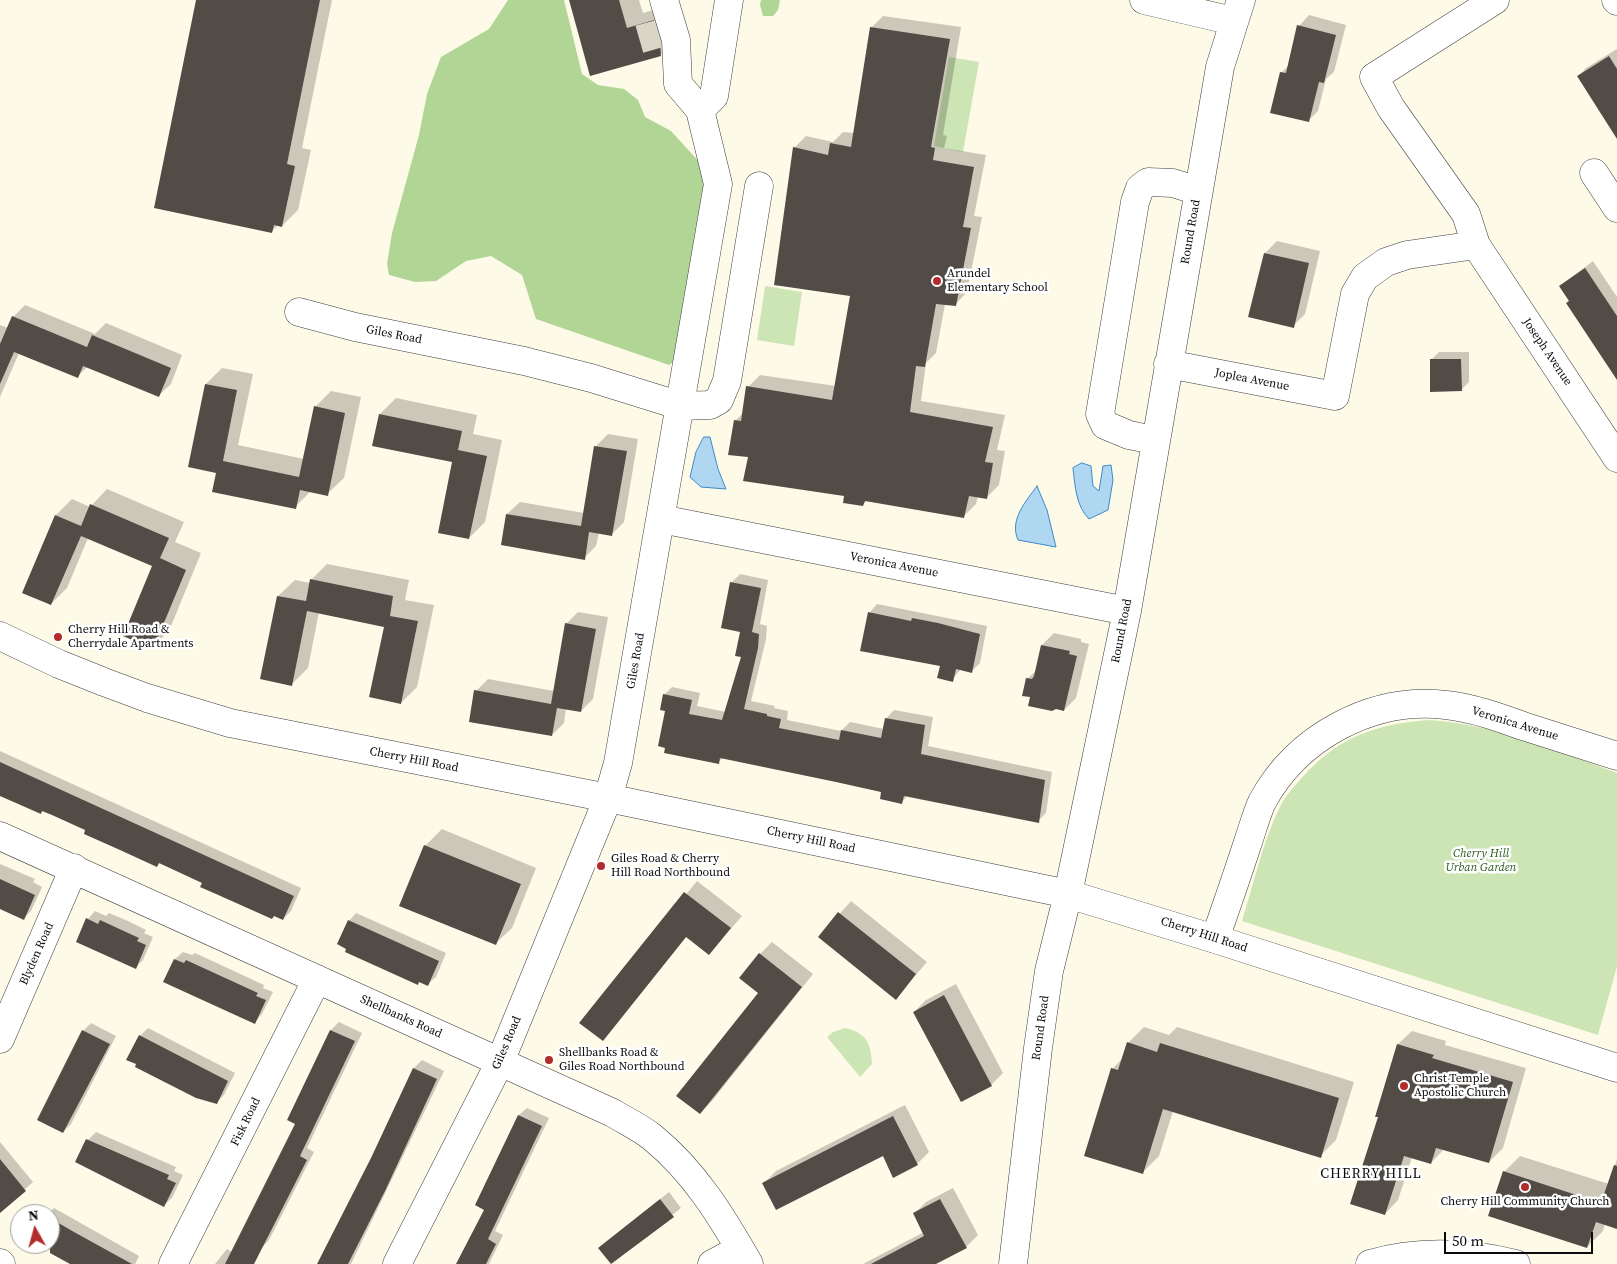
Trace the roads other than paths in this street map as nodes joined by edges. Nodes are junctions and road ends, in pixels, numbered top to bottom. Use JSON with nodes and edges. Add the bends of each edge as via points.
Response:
{"nodes":[{"id":1,"x":729,"y":0,"type":"edge"},
{"id":2,"x":1144,"y":0,"type":"edge"},
{"id":3,"x":1495,"y":0,"type":"edge"},
{"id":4,"x":655,"y":7,"type":"edge"},
{"id":5,"x":1237,"y":10,"type":"edge"},
{"id":6,"x":700,"y":110,"type":"junction"},
{"id":7,"x":1594,"y":173,"type":"dead end"},
{"id":8,"x":760,"y":186,"type":"dead end"},
{"id":9,"x":1198,"y":191,"type":"junction"},
{"id":10,"x":1617,"y":208,"type":"edge"},
{"id":11,"x":1476,"y":245,"type":"junction"},
{"id":12,"x":299,"y":312,"type":"dead end"},
{"id":13,"x":1168,"y":364,"type":"junction"},
{"id":14,"x":681,"y":406,"type":"junction"},
{"id":15,"x":1154,"y":440,"type":"junction"},
{"id":16,"x":1617,"y":458,"type":"edge"},
{"id":17,"x":661,"y":519,"type":"junction"},
{"id":18,"x":1127,"y":611,"type":"junction"},
{"id":19,"x":0,"y":636,"type":"edge"},
{"id":20,"x":1617,"y":756,"type":"edge"},
{"id":21,"x":608,"y":798,"type":"junction"},
{"id":22,"x":0,"y":836,"type":"edge"},
{"id":23,"x":74,"y":868,"type":"junction"},
{"id":24,"x":1068,"y":894,"type":"junction"},
{"id":25,"x":1215,"y":939,"type":"junction"},
{"id":26,"x":317,"y":979,"type":"junction"},
{"id":27,"x":0,"y":1039,"type":"edge"},
{"id":28,"x":500,"y":1062,"type":"junction"},
{"id":29,"x":1617,"y":1068,"type":"edge"},
{"id":30,"x":744,"y":1256,"type":"edge"},
{"id":31,"x":173,"y":1264,"type":"edge"},
{"id":32,"x":397,"y":1264,"type":"edge"},
{"id":33,"x":712,"y":1264,"type":"edge"},
{"id":34,"x":1013,"y":1264,"type":"edge"},
{"id":35,"x":1370,"y":1264,"type":"edge"},
{"id":36,"x":1516,"y":1264,"type":"edge"}],
"edges":[{"from":1,"to":6,"type":"street","via":[[714,96]]},
{"from":2,"to":5,"type":"street"},
{"from":3,"to":11,"type":"street","name":"Joseph Avenue","via":[[1374,77],[1391,108],[1466,214]]},
{"from":4,"to":6,"type":"street","via":[[676,40],[667,60],[678,84]]},
{"from":5,"to":9,"type":"street","name":"Round Road","via":[[1220,67]]},
{"from":6,"to":14,"type":"street","via":[[718,184]]},
{"from":7,"to":10,"type":"street"},
{"from":8,"to":14,"type":"street","via":[[722,396],[710,404]]},
{"from":9,"to":13,"type":"street","name":"Round Road"},
{"from":9,"to":15,"type":"street","via":[[1173,183],[1148,182],[1140,188],[1136,202],[1100,414],[1105,425],[1129,435]]},
{"from":11,"to":13,"type":"street","name":"Joplea Avenue","via":[[1407,255],[1386,262],[1364,278],[1355,294],[1336,396]]},
{"from":11,"to":16,"type":"street","name":"Joseph Avenue"},
{"from":12,"to":14,"type":"street","name":"Giles Road","via":[[354,327],[524,361]]},
{"from":13,"to":15,"type":"street","name":"Round Road"},
{"from":14,"to":17,"type":"street","name":"Giles Road"},
{"from":15,"to":18,"type":"street","name":"Round Road"},
{"from":17,"to":18,"type":"street","name":"Veronica Avenue"},
{"from":17,"to":21,"type":"street","name":"Giles Road","via":[[618,763]]},
{"from":18,"to":24,"type":"street","name":"Round Road"},
{"from":19,"to":21,"type":"street","name":"Cherry Hill Road","via":[[104,682],[213,718]]},
{"from":20,"to":25,"type":"street","name":"Veronica Avenue","via":[[1476,710],[1444,705],[1391,708],[1340,725],[1294,757],[1262,803]]},
{"from":21,"to":24,"type":"street","name":"Cherry Hill Road"},
{"from":21,"to":28,"type":"street","name":"Giles Road"},
{"from":22,"to":23,"type":"street","name":"Shellbanks Road"},
{"from":23,"to":26,"type":"street","name":"Shellbanks Road"},
{"from":23,"to":27,"type":"street","name":"Blyden Road"},
{"from":24,"to":25,"type":"street","name":"Cherry Hill Road"},
{"from":24,"to":34,"type":"street","name":"Round Road","via":[[1050,971],[1038,1048]]},
{"from":25,"to":29,"type":"street","name":"Cherry Hill Road"},
{"from":26,"to":28,"type":"street","name":"Shellbanks Road"},
{"from":26,"to":31,"type":"street","name":"Fisk Road"},
{"from":28,"to":30,"type":"street","name":"Shellbanks Road","via":[[613,1113],[650,1136],[695,1179]]},
{"from":28,"to":32,"type":"street","name":"Giles Road"},
{"from":30,"to":33,"type":"street"},
{"from":35,"to":36,"type":"street","via":[[1397,1256],[1434,1253]]}]}
